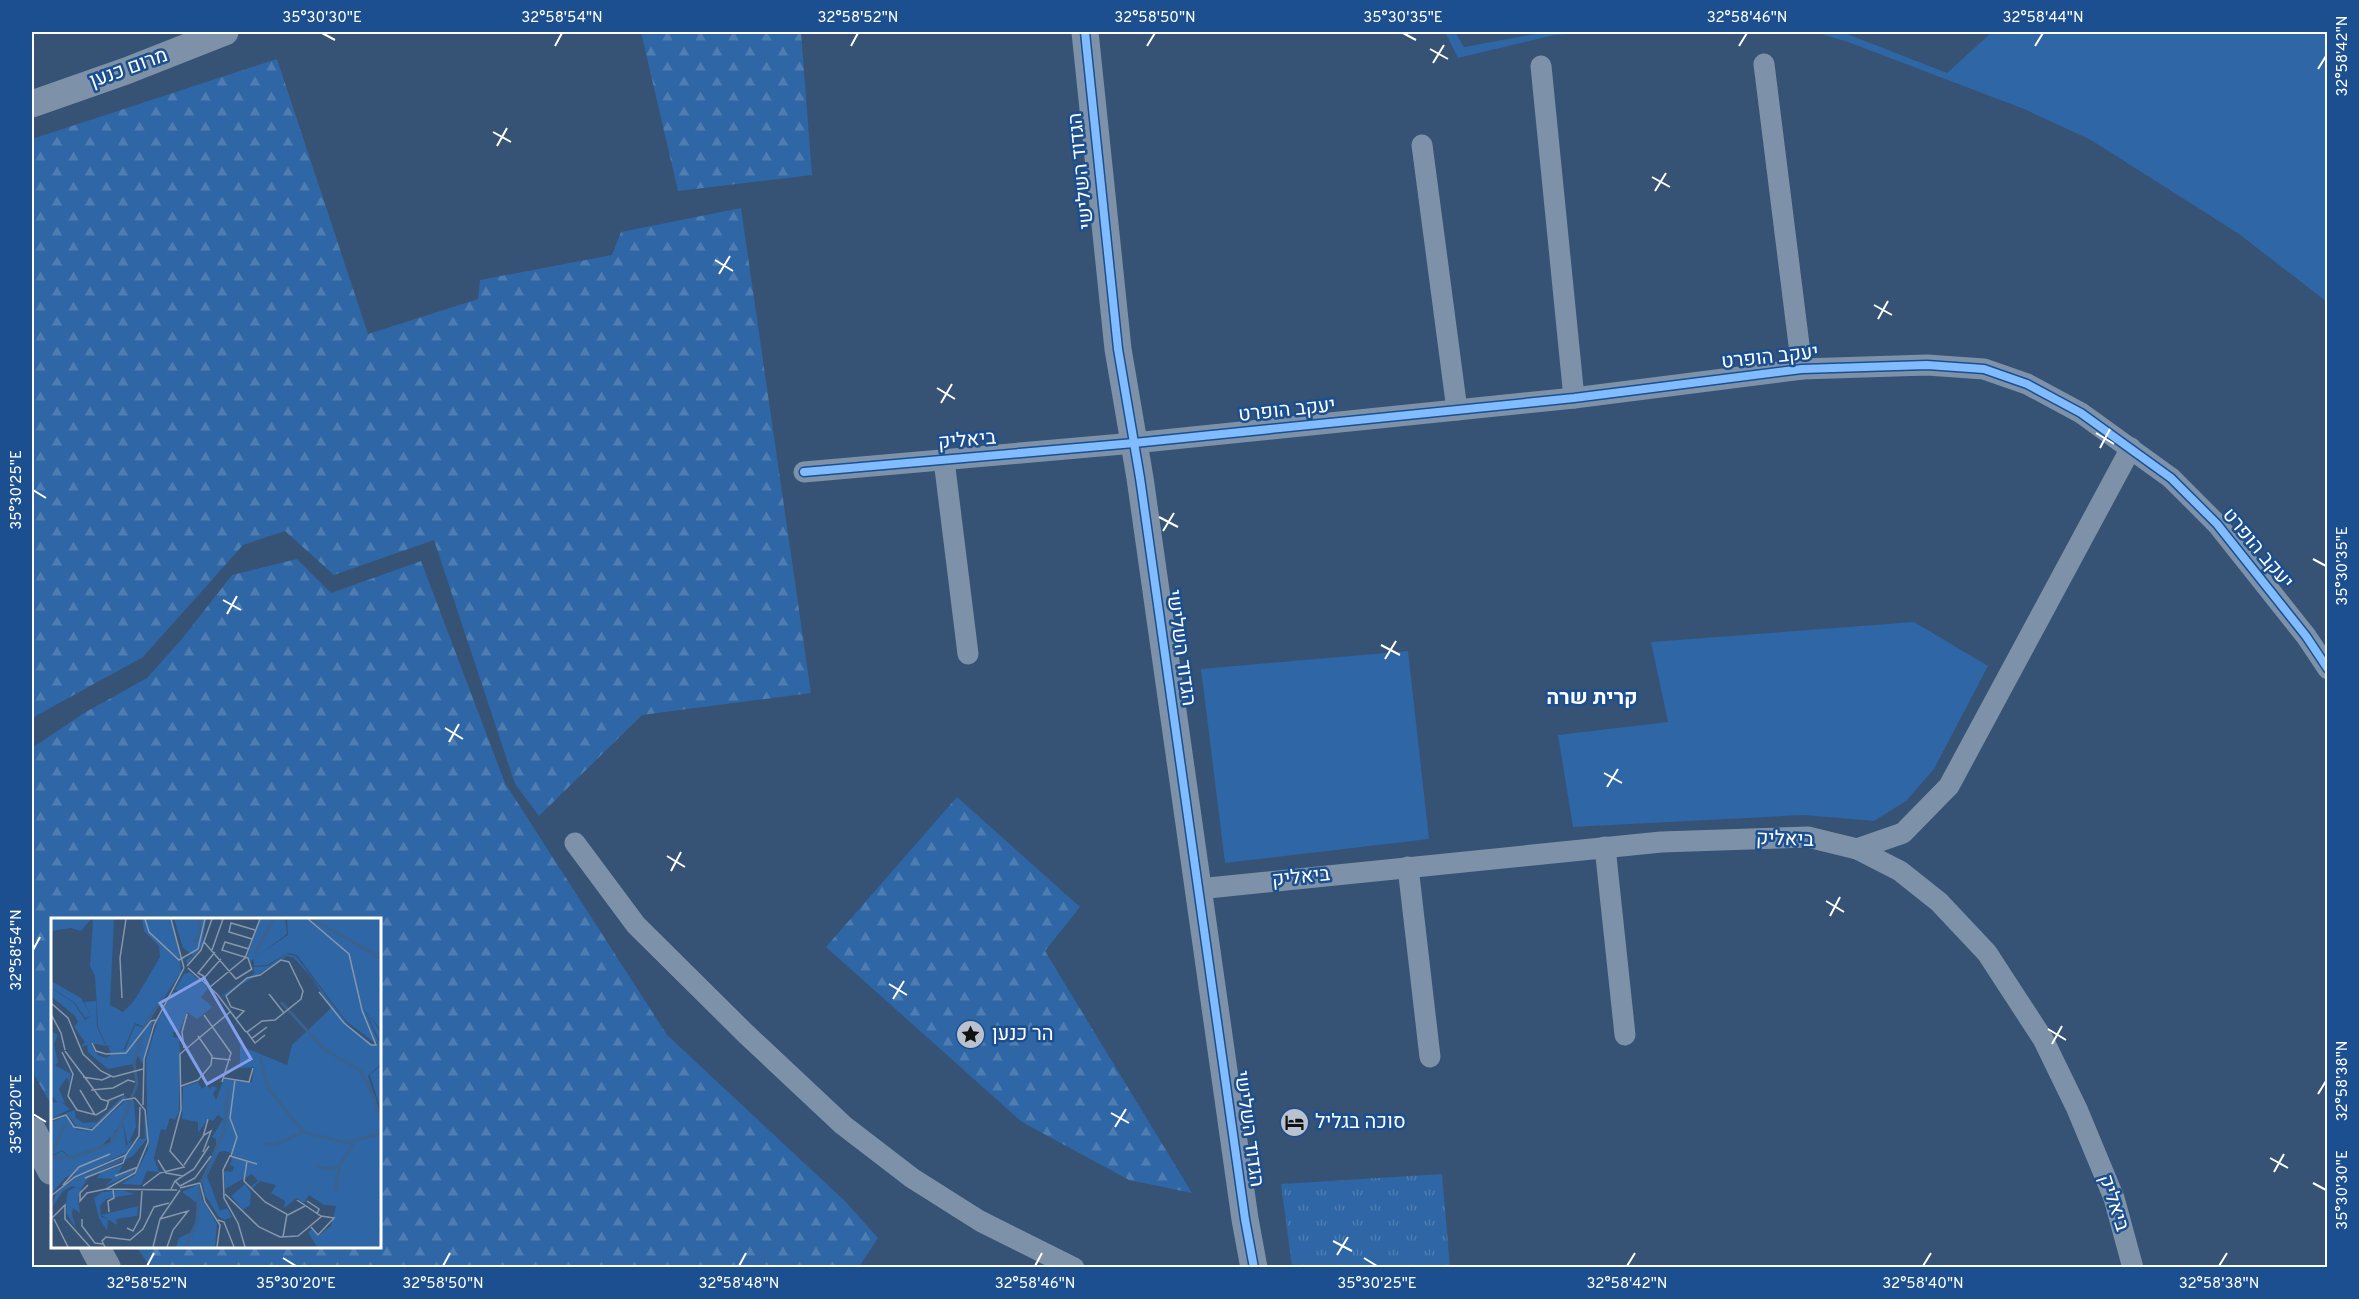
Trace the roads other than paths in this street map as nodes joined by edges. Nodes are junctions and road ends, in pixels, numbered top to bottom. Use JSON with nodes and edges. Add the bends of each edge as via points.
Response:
{"nodes":[{"id":1,"x":225,"y":32,"type":"edge"},
{"id":2,"x":1085,"y":32,"type":"edge"},
{"id":3,"x":1764,"y":64,"type":"dead end"},
{"id":4,"x":1541,"y":66,"type":"dead end"},
{"id":5,"x":32,"y":104,"type":"edge"},
{"id":6,"x":1422,"y":145,"type":"dead end"},
{"id":7,"x":1802,"y":369,"type":"junction"},
{"id":8,"x":1574,"y":398,"type":"junction"},
{"id":9,"x":1457,"y":410,"type":"junction"},
{"id":10,"x":1134,"y":443,"type":"junction"},
{"id":11,"x":2131,"y":448,"type":"junction"},
{"id":12,"x":944,"y":460,"type":"junction"},
{"id":13,"x":804,"y":472,"type":"dead end"},
{"id":14,"x":968,"y":654,"type":"dead end"},
{"id":15,"x":2328,"y":669,"type":"edge"},
{"id":16,"x":575,"y":843,"type":"dead end"},
{"id":17,"x":1605,"y":847,"type":"junction"},
{"id":18,"x":1857,"y":849,"type":"junction"},
{"id":19,"x":1408,"y":867,"type":"junction"},
{"id":20,"x":1198,"y":889,"type":"junction"},
{"id":21,"x":1624,"y":1035,"type":"dead end"},
{"id":22,"x":1430,"y":1057,"type":"dead end"},
{"id":23,"x":32,"y":1132,"type":"edge"},
{"id":24,"x":51,"y":1168,"type":"edge"},
{"id":25,"x":95,"y":1248,"type":"edge"},
{"id":26,"x":106,"y":1268,"type":"edge"},
{"id":27,"x":1074,"y":1268,"type":"edge"},
{"id":28,"x":1254,"y":1268,"type":"edge"},
{"id":29,"x":2133,"y":1268,"type":"edge"}],
"edges":[{"from":1,"to":5,"type":"street","name":"מרום כנען"},
{"from":2,"to":10,"type":"street","name":"הגדוד השלישי","via":[[1119,349]]},
{"from":3,"to":7,"type":"street"},
{"from":4,"to":8,"type":"street"},
{"from":6,"to":9,"type":"street"},
{"from":7,"to":8,"type":"street","name":"יעקב הופרט"},
{"from":7,"to":11,"type":"street","name":"יעקב הופרט","via":[[1927,365],[1984,369],[2027,384],[2081,413]]},
{"from":8,"to":9,"type":"street","name":"יעקב הופרט"},
{"from":9,"to":10,"type":"street","name":"יעקב הופרט"},
{"from":10,"to":12,"type":"street","name":"ביאליק"},
{"from":10,"to":20,"type":"street","name":"הגדוד השלישי"},
{"from":11,"to":15,"type":"street","name":"יעקב הופרט","via":[[2171,478],[2217,524]]},
{"from":11,"to":18,"type":"street","via":[[1949,786],[1903,832]]},
{"from":12,"to":13,"type":"street","name":"ביאליק"},
{"from":12,"to":14,"type":"street"},
{"from":16,"to":27,"type":"street","via":[[636,925],[843,1125],[912,1178],[980,1221]]},
{"from":17,"to":18,"type":"street","name":"ביאליק","via":[[1808,837]]},
{"from":17,"to":19,"type":"street","name":"ביאליק"},
{"from":17,"to":21,"type":"street"},
{"from":18,"to":29,"type":"street","name":"ביאליק","via":[[1899,871],[1939,902],[1987,953],[2043,1039],[2077,1109],[2114,1198]]},
{"from":19,"to":20,"type":"street","name":"ביאליק"},
{"from":19,"to":22,"type":"street"},
{"from":20,"to":28,"type":"street","name":"הגדוד השלישי"},
{"from":23,"to":24,"type":"main road"},
{"from":25,"to":26,"type":"main road"}]}
